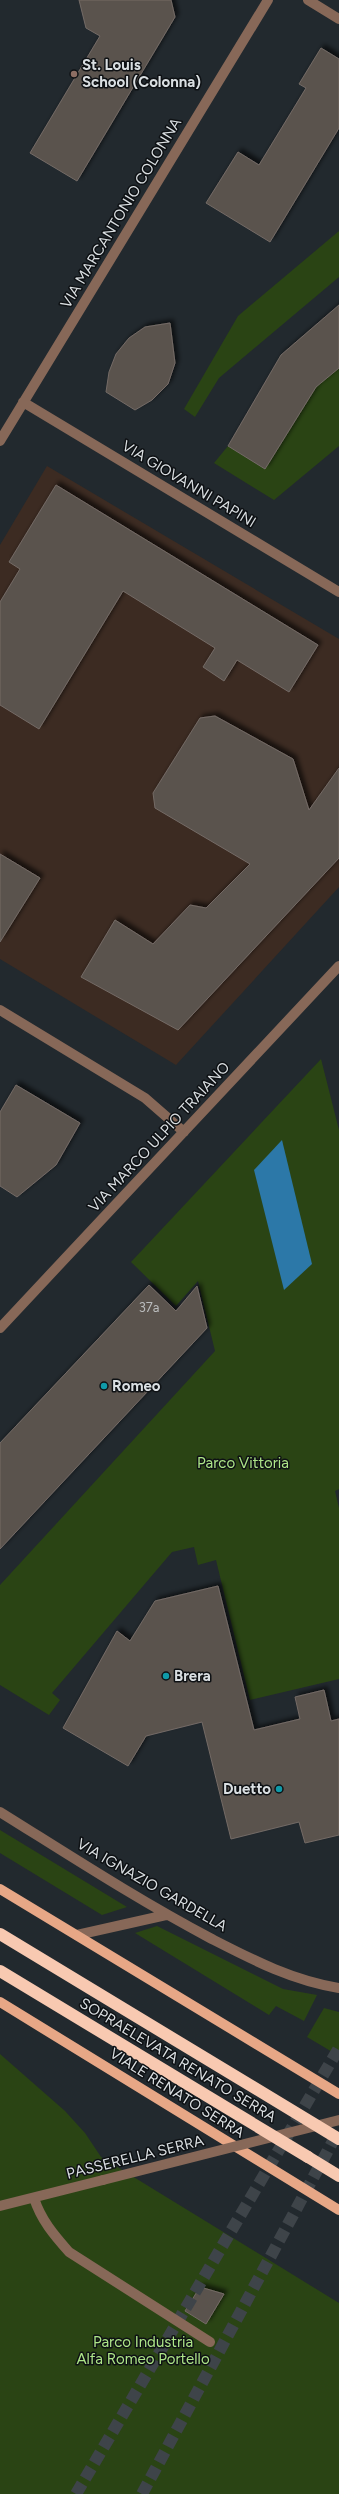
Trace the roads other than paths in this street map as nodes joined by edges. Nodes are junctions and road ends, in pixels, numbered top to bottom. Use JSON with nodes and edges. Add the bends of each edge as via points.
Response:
{"nodes":[{"id":1,"x":268,"y":0,"type":"edge"},
{"id":2,"x":308,"y":0,"type":"edge"},
{"id":3,"x":339,"y":19,"type":"edge"},
{"id":4,"x":23,"y":402,"type":"junction"},
{"id":5,"x":0,"y":441,"type":"edge"},
{"id":6,"x":339,"y":592,"type":"edge"},
{"id":7,"x":339,"y":966,"type":"edge"},
{"id":8,"x":0,"y":1010,"type":"edge"},
{"id":9,"x":184,"y":1132,"type":"junction"},
{"id":10,"x":0,"y":1328,"type":"edge"},
{"id":11,"x":0,"y":1812,"type":"edge"},
{"id":12,"x":0,"y":1889,"type":"edge"},
{"id":13,"x":166,"y":1915,"type":"junction"},
{"id":14,"x":0,"y":1934,"type":"edge"},
{"id":15,"x":77,"y":1935,"type":"junction"},
{"id":16,"x":0,"y":1971,"type":"edge"},
{"id":17,"x":339,"y":1988,"type":"edge"},
{"id":18,"x":0,"y":2002,"type":"edge"},
{"id":19,"x":339,"y":2094,"type":"edge"},
{"id":20,"x":339,"y":2120,"type":"edge"},
{"id":21,"x":339,"y":2139,"type":"edge"},
{"id":22,"x":308,"y":2157,"type":"junction"},
{"id":23,"x":339,"y":2176,"type":"edge"},
{"id":24,"x":339,"y":2182,"type":"edge"},
{"id":25,"x":34,"y":2198,"type":"junction"},
{"id":26,"x":4,"y":2205,"type":"edge"},
{"id":27,"x":339,"y":2210,"type":"edge"},
{"id":28,"x":0,"y":2212,"type":"edge"},
{"id":29,"x":210,"y":2342,"type":"dead end"}],
"edges":[{"from":1,"to":4,"type":"street","name":"VIA MARCANTONIO COLONNA"},
{"from":2,"to":3,"type":"street"},
{"from":4,"to":5,"type":"street","name":"VIA MARCANTONIO COLONNA"},
{"from":4,"to":6,"type":"street","name":"VIA GIOVANNI PAPINI"},
{"from":7,"to":9,"type":"street","name":"VIA MARCO ULPIO TRAIANO"},
{"from":8,"to":9,"type":"street","via":[[145,1098]]},
{"from":9,"to":10,"type":"street","name":"VIA MARCO ULPIO TRAIANO"},
{"from":11,"to":13,"type":"street","name":"VIA IGNAZIO GARDELLA"},
{"from":12,"to":15,"type":"main road"},
{"from":13,"to":15,"type":"street"},
{"from":13,"to":17,"type":"street","name":"VIA IGNAZIO GARDELLA","via":[[270,1969],[302,1980]]},
{"from":14,"to":21,"type":"highway","name":"SOPRAELEVATA RENATO SERRA","bridge":true},
{"from":15,"to":19,"type":"main road"},
{"from":16,"to":22,"type":"highway","name":"SOPRAELEVATA RENATO SERRA","bridge":true},
{"from":18,"to":27,"type":"main road","name":"VIALE RENATO SERRA"},
{"from":20,"to":25,"type":"street","name":"PASSERELLA SERRA","bridge":true},
{"from":22,"to":23,"type":"highway","name":"SOPRAELEVATA RENATO SERRA"},
{"from":22,"to":24,"type":"main road"},
{"from":25,"to":26,"type":"street","name":"PASSERELLA SERRA"},
{"from":25,"to":29,"type":"street","via":[[39,2214],[53,2235],[69,2252]]},
{"from":26,"to":28,"type":"street"}]}
